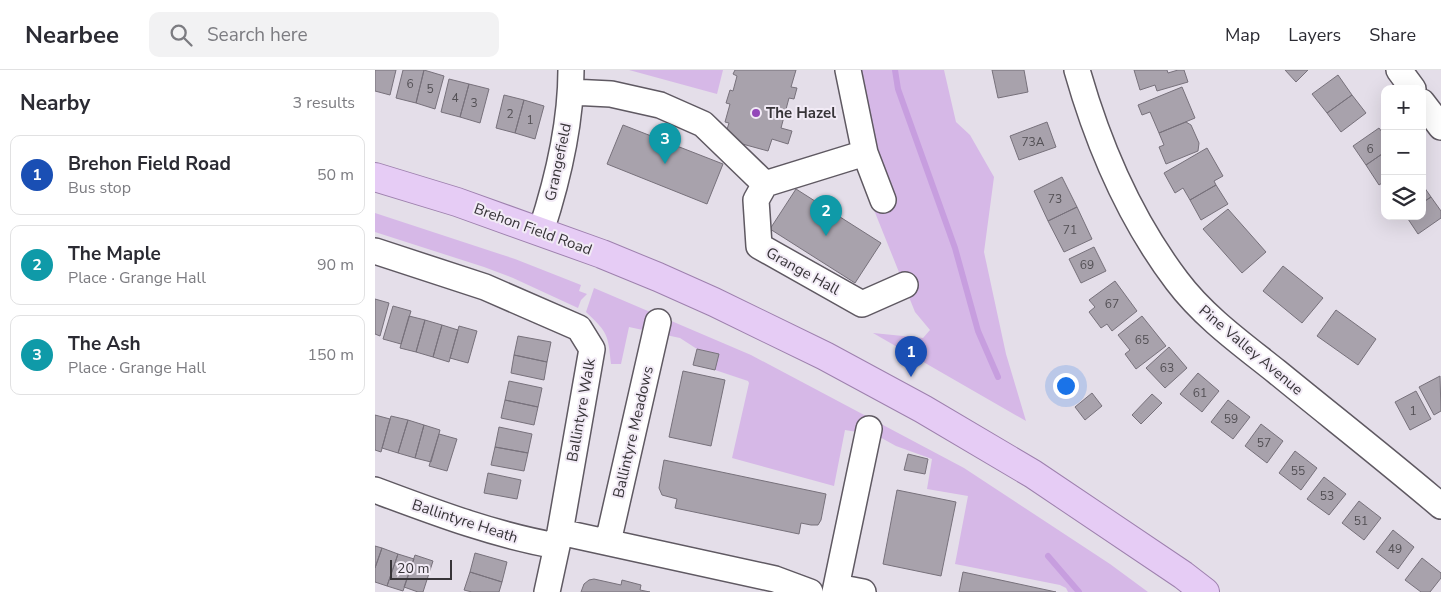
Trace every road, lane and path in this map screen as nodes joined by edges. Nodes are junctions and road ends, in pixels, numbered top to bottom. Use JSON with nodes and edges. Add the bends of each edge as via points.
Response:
{"nodes":[{"id":1,"x":848,"y":70,"type":"edge"},
{"id":2,"x":1077,"y":70,"type":"edge"},
{"id":3,"x":1399,"y":70,"type":"edge"},
{"id":4,"x":571,"y":81,"type":"edge"},
{"id":5,"x":1410,"y":85,"type":"edge"},
{"id":6,"x":1426,"y":107,"type":"edge"},
{"id":7,"x":1441,"y":127,"type":"edge"},
{"id":8,"x":865,"y":153,"type":"junction"},
{"id":9,"x":375,"y":177,"type":"edge"},
{"id":10,"x":765,"y":184,"type":"junction"},
{"id":11,"x":883,"y":200,"type":"dead end"},
{"id":12,"x":541,"y":231,"type":"junction"},
{"id":13,"x":375,"y":251,"type":"edge"},
{"id":14,"x":905,"y":285,"type":"dead end"},
{"id":15,"x":658,"y":322,"type":"dead end"},
{"id":16,"x":869,"y":429,"type":"dead end"},
{"id":17,"x":375,"y":490,"type":"edge"},
{"id":18,"x":1437,"y":495,"type":"edge"},
{"id":19,"x":558,"y":539,"type":"junction"},
{"id":20,"x":608,"y":542,"type":"junction"},
{"id":21,"x":836,"y":589,"type":"edge"},
{"id":22,"x":547,"y":592,"type":"edge"},
{"id":23,"x":810,"y":592,"type":"edge"},
{"id":24,"x":863,"y":592,"type":"edge"},
{"id":25,"x":1205,"y":592,"type":"edge"}],
"edges":[{"from":1,"to":8,"type":"street"},
{"from":2,"to":18,"type":"street","name":"Pine Valley Avenue","via":[[1116,178],[1138,220],[1195,303]]},
{"from":3,"to":5,"type":"street"},
{"from":4,"to":10,"type":"street","name":"Grangefield","via":[[660,105],[703,124]]},
{"from":4,"to":12,"type":"street","name":"Grangefield","via":[[561,160]]},
{"from":6,"to":7,"type":"street"},
{"from":8,"to":10,"type":"street"},
{"from":8,"to":11,"type":"street"},
{"from":9,"to":12,"type":"main road","name":"Brehon Field Road"},
{"from":10,"to":14,"type":"street","name":"Grange Hall","via":[[756,200],[759,246],[862,304]]},
{"from":12,"to":25,"type":"main road","name":"Brehon Field Road","via":[[658,277],[825,356],[923,409],[1033,474]]},
{"from":13,"to":19,"type":"street","name":"Ballintyre Walk","via":[[485,287],[579,328],[592,349]]},
{"from":15,"to":20,"type":"street","name":"Ballintyre Meadows"},
{"from":16,"to":21,"type":"street"},
{"from":17,"to":19,"type":"street","name":"Ballintyre Heath","via":[[442,515],[528,540]]},
{"from":19,"to":20,"type":"street"},
{"from":19,"to":22,"type":"street","name":"Ballintyre Walk"},
{"from":20,"to":23,"type":"street","via":[[775,579]]},
{"from":21,"to":24,"type":"street"}]}
